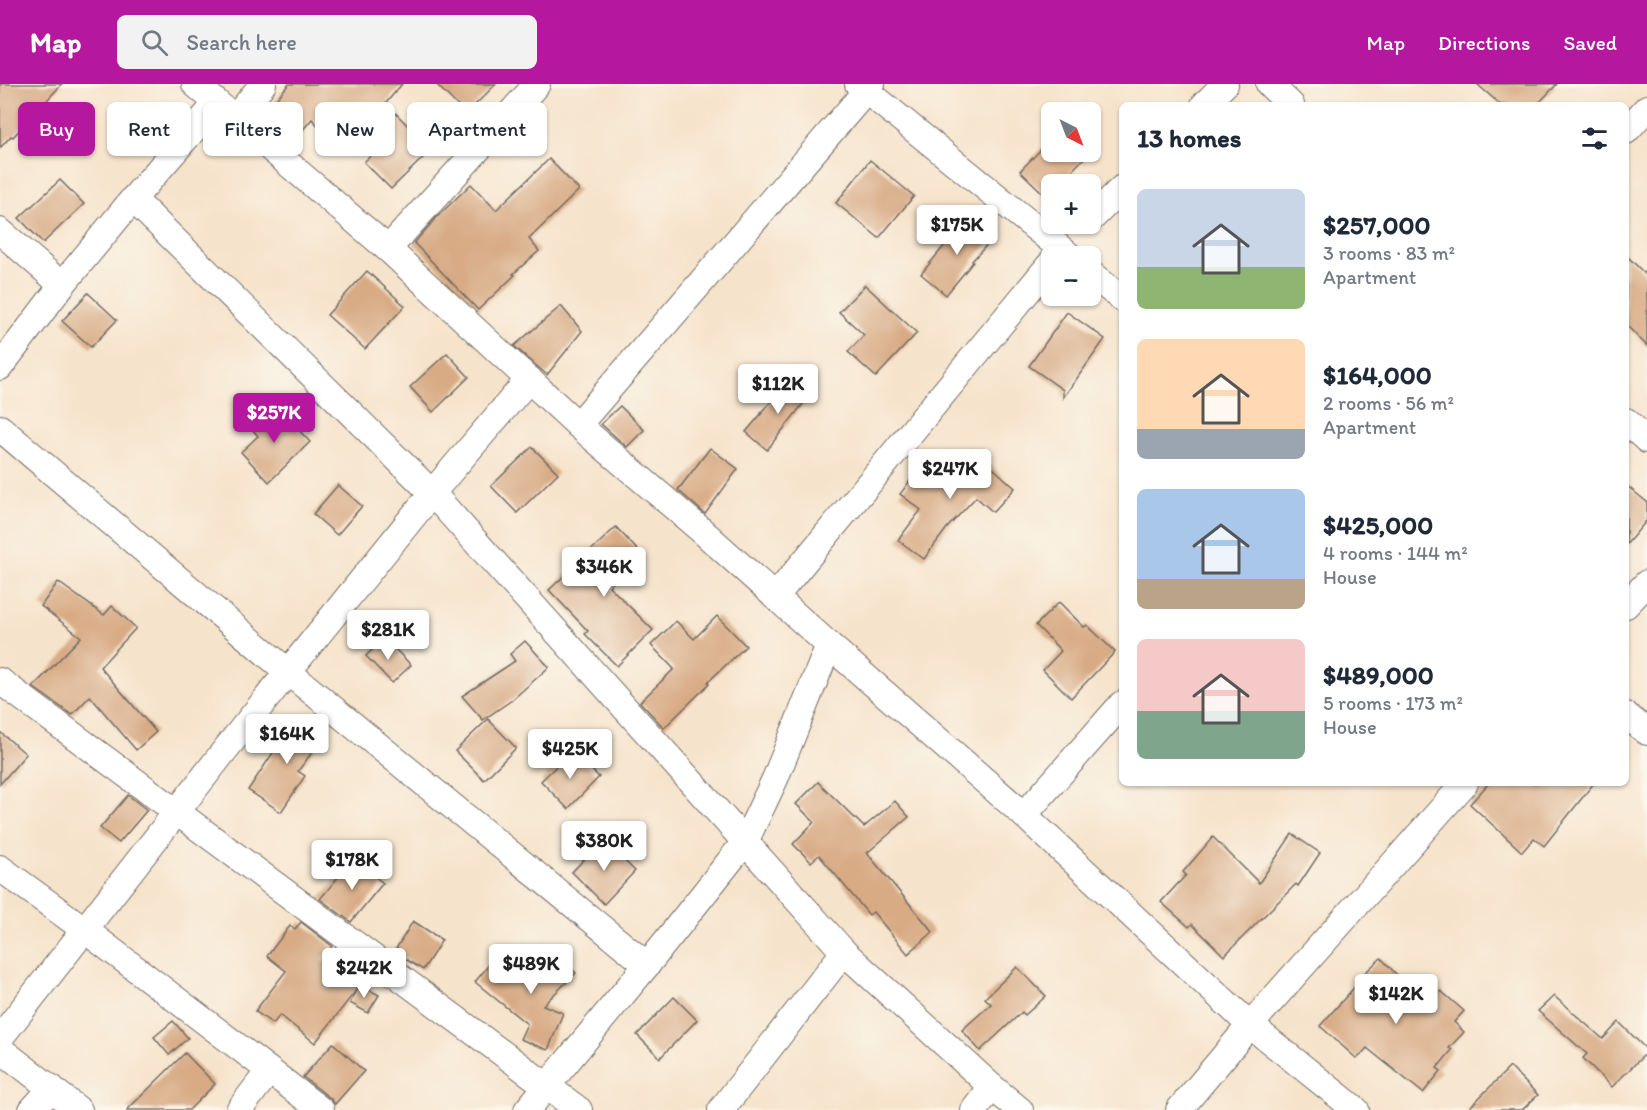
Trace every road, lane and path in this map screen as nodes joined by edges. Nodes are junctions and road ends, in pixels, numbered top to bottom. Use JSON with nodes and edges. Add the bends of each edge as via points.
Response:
{"nodes":[{"id":1,"x":195,"y":84,"type":"edge"},
{"id":2,"x":263,"y":84,"type":"edge"},
{"id":3,"x":537,"y":84,"type":"edge"},
{"id":4,"x":1225,"y":84,"type":"edge"},
{"id":5,"x":1269,"y":84,"type":"edge"},
{"id":6,"x":866,"y":86,"type":"edge"},
{"id":7,"x":215,"y":102,"type":"edge"},
{"id":8,"x":238,"y":102,"type":"edge"},
{"id":9,"x":1207,"y":102,"type":"edge"},
{"id":10,"x":1288,"y":102,"type":"edge"},
{"id":11,"x":1647,"y":108,"type":"edge"},
{"id":12,"x":1629,"y":128,"type":"edge"},
{"id":13,"x":203,"y":132,"type":"edge"},
{"id":14,"x":278,"y":156,"type":"edge"},
{"id":15,"x":1119,"y":191,"type":"edge"},
{"id":16,"x":133,"y":200,"type":"junction"},
{"id":17,"x":1101,"y":209,"type":"edge"},
{"id":18,"x":0,"y":231,"type":"edge"},
{"id":19,"x":1079,"y":234,"type":"edge"},
{"id":20,"x":1049,"y":246,"type":"edge"},
{"id":21,"x":1068,"y":246,"type":"edge"},
{"id":22,"x":388,"y":249,"type":"junction"},
{"id":23,"x":1041,"y":279,"type":"edge"},
{"id":24,"x":1101,"y":282,"type":"edge"},
{"id":25,"x":62,"y":285,"type":"junction"},
{"id":26,"x":1119,"y":297,"type":"edge"},
{"id":27,"x":0,"y":367,"type":"edge"},
{"id":28,"x":529,"y":379,"type":"junction"},
{"id":29,"x":1629,"y":424,"type":"edge"},
{"id":30,"x":578,"y":425,"type":"junction"},
{"id":31,"x":0,"y":428,"type":"edge"},
{"id":32,"x":1647,"y":440,"type":"edge"},
{"id":33,"x":432,"y":494,"type":"junction"},
{"id":34,"x":1647,"y":583,"type":"edge"},
{"id":35,"x":775,"y":597,"type":"junction"},
{"id":36,"x":1629,"y":602,"type":"edge"},
{"id":37,"x":829,"y":645,"type":"junction"},
{"id":38,"x":288,"y":672,"type":"junction"},
{"id":39,"x":0,"y":681,"type":"edge"},
{"id":40,"x":1119,"y":707,"type":"edge"},
{"id":41,"x":1629,"y":717,"type":"edge"},
{"id":42,"x":1647,"y":732,"type":"edge"},
{"id":43,"x":1462,"y":786,"type":"edge"},
{"id":44,"x":176,"y":811,"type":"junction"},
{"id":45,"x":1024,"y":815,"type":"junction"},
{"id":46,"x":745,"y":842,"type":"junction"},
{"id":47,"x":0,"y":868,"type":"edge"},
{"id":48,"x":85,"y":930,"type":"junction"},
{"id":49,"x":844,"y":952,"type":"junction"},
{"id":50,"x":647,"y":965,"type":"junction"},
{"id":51,"x":1250,"y":1025,"type":"junction"},
{"id":52,"x":0,"y":1038,"type":"edge"},
{"id":53,"x":0,"y":1049,"type":"edge"},
{"id":54,"x":269,"y":1071,"type":"junction"},
{"id":55,"x":546,"y":1085,"type":"junction"},
{"id":56,"x":992,"y":1087,"type":"junction"},
{"id":57,"x":52,"y":1088,"type":"junction"},
{"id":58,"x":32,"y":1110,"type":"edge"},
{"id":59,"x":79,"y":1110,"type":"edge"},
{"id":60,"x":239,"y":1110,"type":"edge"},
{"id":61,"x":321,"y":1110,"type":"edge"},
{"id":62,"x":527,"y":1110,"type":"edge"},
{"id":63,"x":579,"y":1110,"type":"edge"},
{"id":64,"x":721,"y":1110,"type":"edge"},
{"id":65,"x":974,"y":1110,"type":"edge"},
{"id":66,"x":1020,"y":1110,"type":"edge"},
{"id":67,"x":1179,"y":1110,"type":"edge"},
{"id":68,"x":1356,"y":1110,"type":"edge"}],
"edges":[{"from":1,"to":7,"type":"street"},
{"from":2,"to":8,"type":"street"},
{"from":3,"to":22,"type":"street"},
{"from":4,"to":9,"type":"street"},
{"from":5,"to":10,"type":"street"},
{"from":6,"to":20,"type":"street"},
{"from":6,"to":30,"type":"street"},
{"from":11,"to":12,"type":"street"},
{"from":13,"to":16,"type":"street"},
{"from":14,"to":22,"type":"street"},
{"from":15,"to":17,"type":"street"},
{"from":16,"to":25,"type":"street"},
{"from":16,"to":33,"type":"street"},
{"from":18,"to":25,"type":"street"},
{"from":19,"to":21,"type":"street"},
{"from":22,"to":28,"type":"street"},
{"from":23,"to":35,"type":"street"},
{"from":24,"to":26,"type":"street"},
{"from":25,"to":27,"type":"street"},
{"from":28,"to":30,"type":"street"},
{"from":28,"to":33,"type":"street"},
{"from":29,"to":32,"type":"street"},
{"from":30,"to":35,"type":"street"},
{"from":31,"to":38,"type":"street"},
{"from":33,"to":38,"type":"street"},
{"from":33,"to":46,"type":"street"},
{"from":34,"to":36,"type":"street"},
{"from":35,"to":37,"type":"street"},
{"from":37,"to":45,"type":"street"},
{"from":37,"to":46,"type":"street","via":[[776,779]]},
{"from":38,"to":44,"type":"street"},
{"from":38,"to":50,"type":"street"},
{"from":39,"to":44,"type":"street"},
{"from":40,"to":45,"type":"street"},
{"from":41,"to":42,"type":"street"},
{"from":43,"to":51,"type":"street"},
{"from":44,"to":48,"type":"street"},
{"from":44,"to":55,"type":"street"},
{"from":45,"to":51,"type":"street"},
{"from":46,"to":49,"type":"street"},
{"from":46,"to":50,"type":"street"},
{"from":47,"to":48,"type":"street"},
{"from":48,"to":52,"type":"street"},
{"from":48,"to":54,"type":"street"},
{"from":49,"to":56,"type":"street"},
{"from":49,"to":64,"type":"street"},
{"from":50,"to":55,"type":"street"},
{"from":51,"to":67,"type":"street"},
{"from":51,"to":68,"type":"street"},
{"from":53,"to":57,"type":"street"},
{"from":54,"to":60,"type":"street"},
{"from":54,"to":61,"type":"street"},
{"from":55,"to":62,"type":"street"},
{"from":55,"to":63,"type":"street"},
{"from":56,"to":65,"type":"street"},
{"from":56,"to":66,"type":"street"},
{"from":57,"to":58,"type":"street"},
{"from":57,"to":59,"type":"street"}]}
